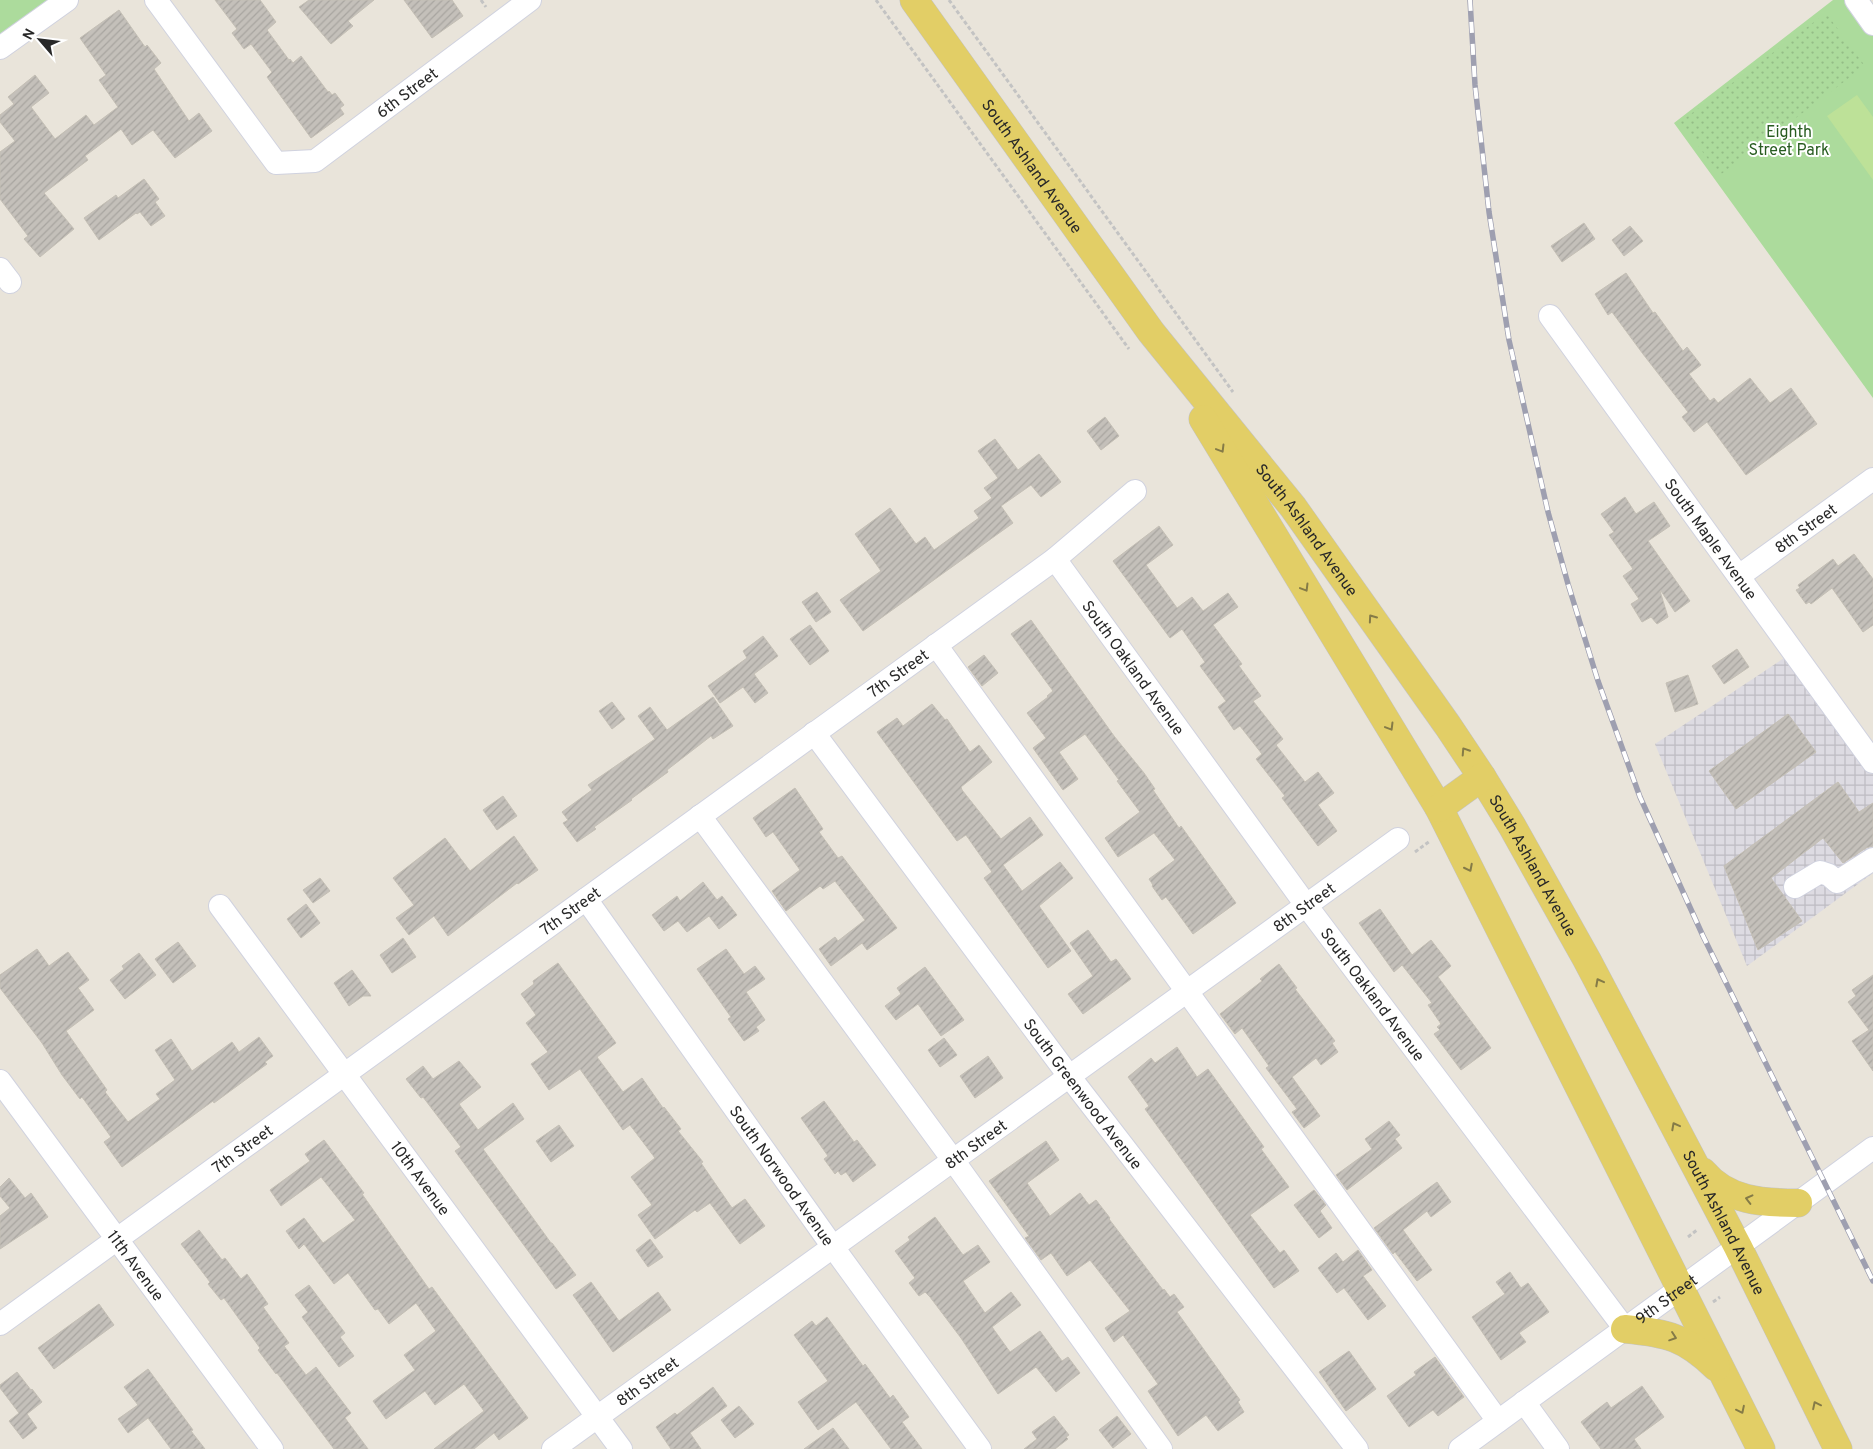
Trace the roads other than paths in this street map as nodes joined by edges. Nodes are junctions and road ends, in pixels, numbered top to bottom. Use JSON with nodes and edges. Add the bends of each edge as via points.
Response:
{"nodes":[{"id":1,"x":67,"y":0,"type":"edge"},
{"id":2,"x":156,"y":0,"type":"edge"},
{"id":3,"x":914,"y":0,"type":"edge"},
{"id":4,"x":1856,"y":0,"type":"edge"},
{"id":5,"x":526,"y":1,"type":"edge"},
{"id":6,"x":1873,"y":24,"type":"edge"},
{"id":7,"x":0,"y":48,"type":"edge"},
{"id":8,"x":1550,"y":316,"type":"dead end"},
{"id":9,"x":1150,"y":332,"type":"junction"},
{"id":10,"x":1873,"y":479,"type":"edge"},
{"id":11,"x":1135,"y":491,"type":"dead end"},
{"id":12,"x":1055,"y":559,"type":"junction"},
{"id":13,"x":1739,"y":576,"type":"junction"},
{"id":14,"x":936,"y":645,"type":"junction"},
{"id":15,"x":814,"y":733,"type":"junction"},
{"id":16,"x":1873,"y":762,"type":"edge"},
{"id":17,"x":1482,"y":778,"type":"junction"},
{"id":18,"x":1439,"y":808,"type":"junction"},
{"id":19,"x":700,"y":816,"type":"junction"},
{"id":20,"x":1398,"y":838,"type":"dead end"},
{"id":21,"x":1873,"y":859,"type":"edge"},
{"id":22,"x":1795,"y":887,"type":"dead end"},
{"id":23,"x":586,"y":899,"type":"junction"},
{"id":24,"x":1306,"y":905,"type":"junction"},
{"id":25,"x":220,"y":906,"type":"dead end"},
{"id":26,"x":1186,"y":991,"type":"junction"},
{"id":27,"x":344,"y":1074,"type":"junction"},
{"id":28,"x":1069,"y":1076,"type":"junction"},
{"id":29,"x":0,"y":1081,"type":"edge"},
{"id":30,"x":1873,"y":1148,"type":"edge"},
{"id":31,"x":1691,"y":1158,"type":"junction"},
{"id":32,"x":953,"y":1160,"type":"junction"},
{"id":33,"x":1798,"y":1203,"type":"junction"},
{"id":34,"x":117,"y":1238,"type":"junction"},
{"id":35,"x":834,"y":1247,"type":"junction"},
{"id":36,"x":1738,"y":1247,"type":"junction"},
{"id":37,"x":1681,"y":1288,"type":"junction"},
{"id":38,"x":0,"y":1324,"type":"edge"},
{"id":39,"x":1626,"y":1329,"type":"junction"},
{"id":40,"x":1723,"y":1374,"type":"junction"},
{"id":41,"x":1524,"y":1402,"type":"junction"},
{"id":42,"x":597,"y":1417,"type":"junction"},
{"id":43,"x":1498,"y":1421,"type":"junction"},
{"id":44,"x":272,"y":1449,"type":"edge"},
{"id":45,"x":553,"y":1449,"type":"edge"},
{"id":46,"x":621,"y":1449,"type":"edge"},
{"id":47,"x":980,"y":1449,"type":"edge"},
{"id":48,"x":1161,"y":1449,"type":"edge"},
{"id":49,"x":1357,"y":1449,"type":"edge"},
{"id":50,"x":1460,"y":1449,"type":"edge"},
{"id":51,"x":1558,"y":1449,"type":"edge"},
{"id":52,"x":1761,"y":1449,"type":"edge"},
{"id":53,"x":1838,"y":1449,"type":"edge"}],
"edges":[{"from":1,"to":7,"type":"street"},
{"from":2,"to":5,"type":"street","name":"6th Street","via":[[276,163],[315,161]]},
{"from":3,"to":9,"type":"main road","name":"South Ashland Avenue"},
{"from":4,"to":6,"type":"street"},
{"from":8,"to":13,"type":"street","name":"South Maple Avenue"},
{"from":17,"to":9,"type":"main road","name":"South Ashland Avenue","one_way":true,"via":[[1293,507]]},
{"from":9,"to":18,"type":"main road","name":"South Ashland Avenue","one_way":true},
{"from":10,"to":13,"type":"street","name":"8th Street"},
{"from":11,"to":12,"type":"street","name":"7th Street"},
{"from":12,"to":14,"type":"street","name":"7th Street"},
{"from":12,"to":24,"type":"street","name":"South Oakland Avenue"},
{"from":13,"to":16,"type":"street","name":"South Maple Avenue"},
{"from":14,"to":15,"type":"street","name":"7th Street"},
{"from":14,"to":26,"type":"street"},
{"from":15,"to":19,"type":"street","name":"7th Street"},
{"from":15,"to":28,"type":"street","name":"South Greenwood Avenue"},
{"from":17,"to":18,"type":"main road"},
{"from":31,"to":17,"type":"main road","name":"South Ashland Avenue","one_way":true,"via":[[1587,960]]},
{"from":18,"to":37,"type":"main road","name":"South Ashland Avenue","one_way":true},
{"from":19,"to":23,"type":"street","name":"7th Street"},
{"from":19,"to":32,"type":"street"},
{"from":20,"to":24,"type":"street","name":"8th Street"},
{"from":21,"to":22,"type":"street","via":[[1837,882],[1820,872]]},
{"from":23,"to":27,"type":"street","name":"7th Street"},
{"from":23,"to":35,"type":"street","name":"South Norwood Avenue"},
{"from":24,"to":26,"type":"street","name":"8th Street"},
{"from":24,"to":39,"type":"street","name":"South Oakland Avenue"},
{"from":25,"to":27,"type":"street","name":"10th Avenue"},
{"from":26,"to":28,"type":"street","name":"8th Street"},
{"from":26,"to":43,"type":"street"},
{"from":27,"to":34,"type":"street","name":"7th Street"},
{"from":27,"to":42,"type":"street","name":"10th Avenue"},
{"from":28,"to":32,"type":"street","name":"8th Street"},
{"from":28,"to":49,"type":"street","name":"South Greenwood Avenue"},
{"from":29,"to":34,"type":"street","name":"11th Avenue"},
{"from":30,"to":33,"type":"street","name":"9th Street"},
{"from":33,"to":31,"type":"main road","one_way":true,"via":[[1759,1202],[1732,1194],[1710,1180]]},
{"from":31,"to":36,"type":"main road","name":"South Ashland Avenue"},
{"from":32,"to":35,"type":"street","name":"8th Street"},
{"from":32,"to":48,"type":"street"},
{"from":33,"to":36,"type":"street","name":"9th Street"},
{"from":34,"to":38,"type":"street","name":"7th Street"},
{"from":34,"to":44,"type":"street","name":"11th Avenue"},
{"from":35,"to":42,"type":"street","name":"8th Street"},
{"from":35,"to":47,"type":"street","name":"South Norwood Avenue"},
{"from":36,"to":37,"type":"street","name":"9th Street"},
{"from":53,"to":36,"type":"main road","name":"South Ashland Avenue","one_way":true},
{"from":37,"to":39,"type":"street","name":"9th Street"},
{"from":37,"to":40,"type":"main road","name":"South Ashland Avenue"},
{"from":39,"to":40,"type":"main road","one_way":true,"via":[[1679,1339],[1701,1352]]},
{"from":39,"to":41,"type":"street","name":"9th Street"},
{"from":40,"to":52,"type":"main road","name":"South Ashland Avenue","one_way":true},
{"from":41,"to":43,"type":"street","name":"9th Street"},
{"from":41,"to":51,"type":"street"},
{"from":42,"to":45,"type":"street","name":"8th Street"},
{"from":42,"to":46,"type":"street","name":"10th Avenue"},
{"from":43,"to":50,"type":"street","name":"9th Street"}]}
